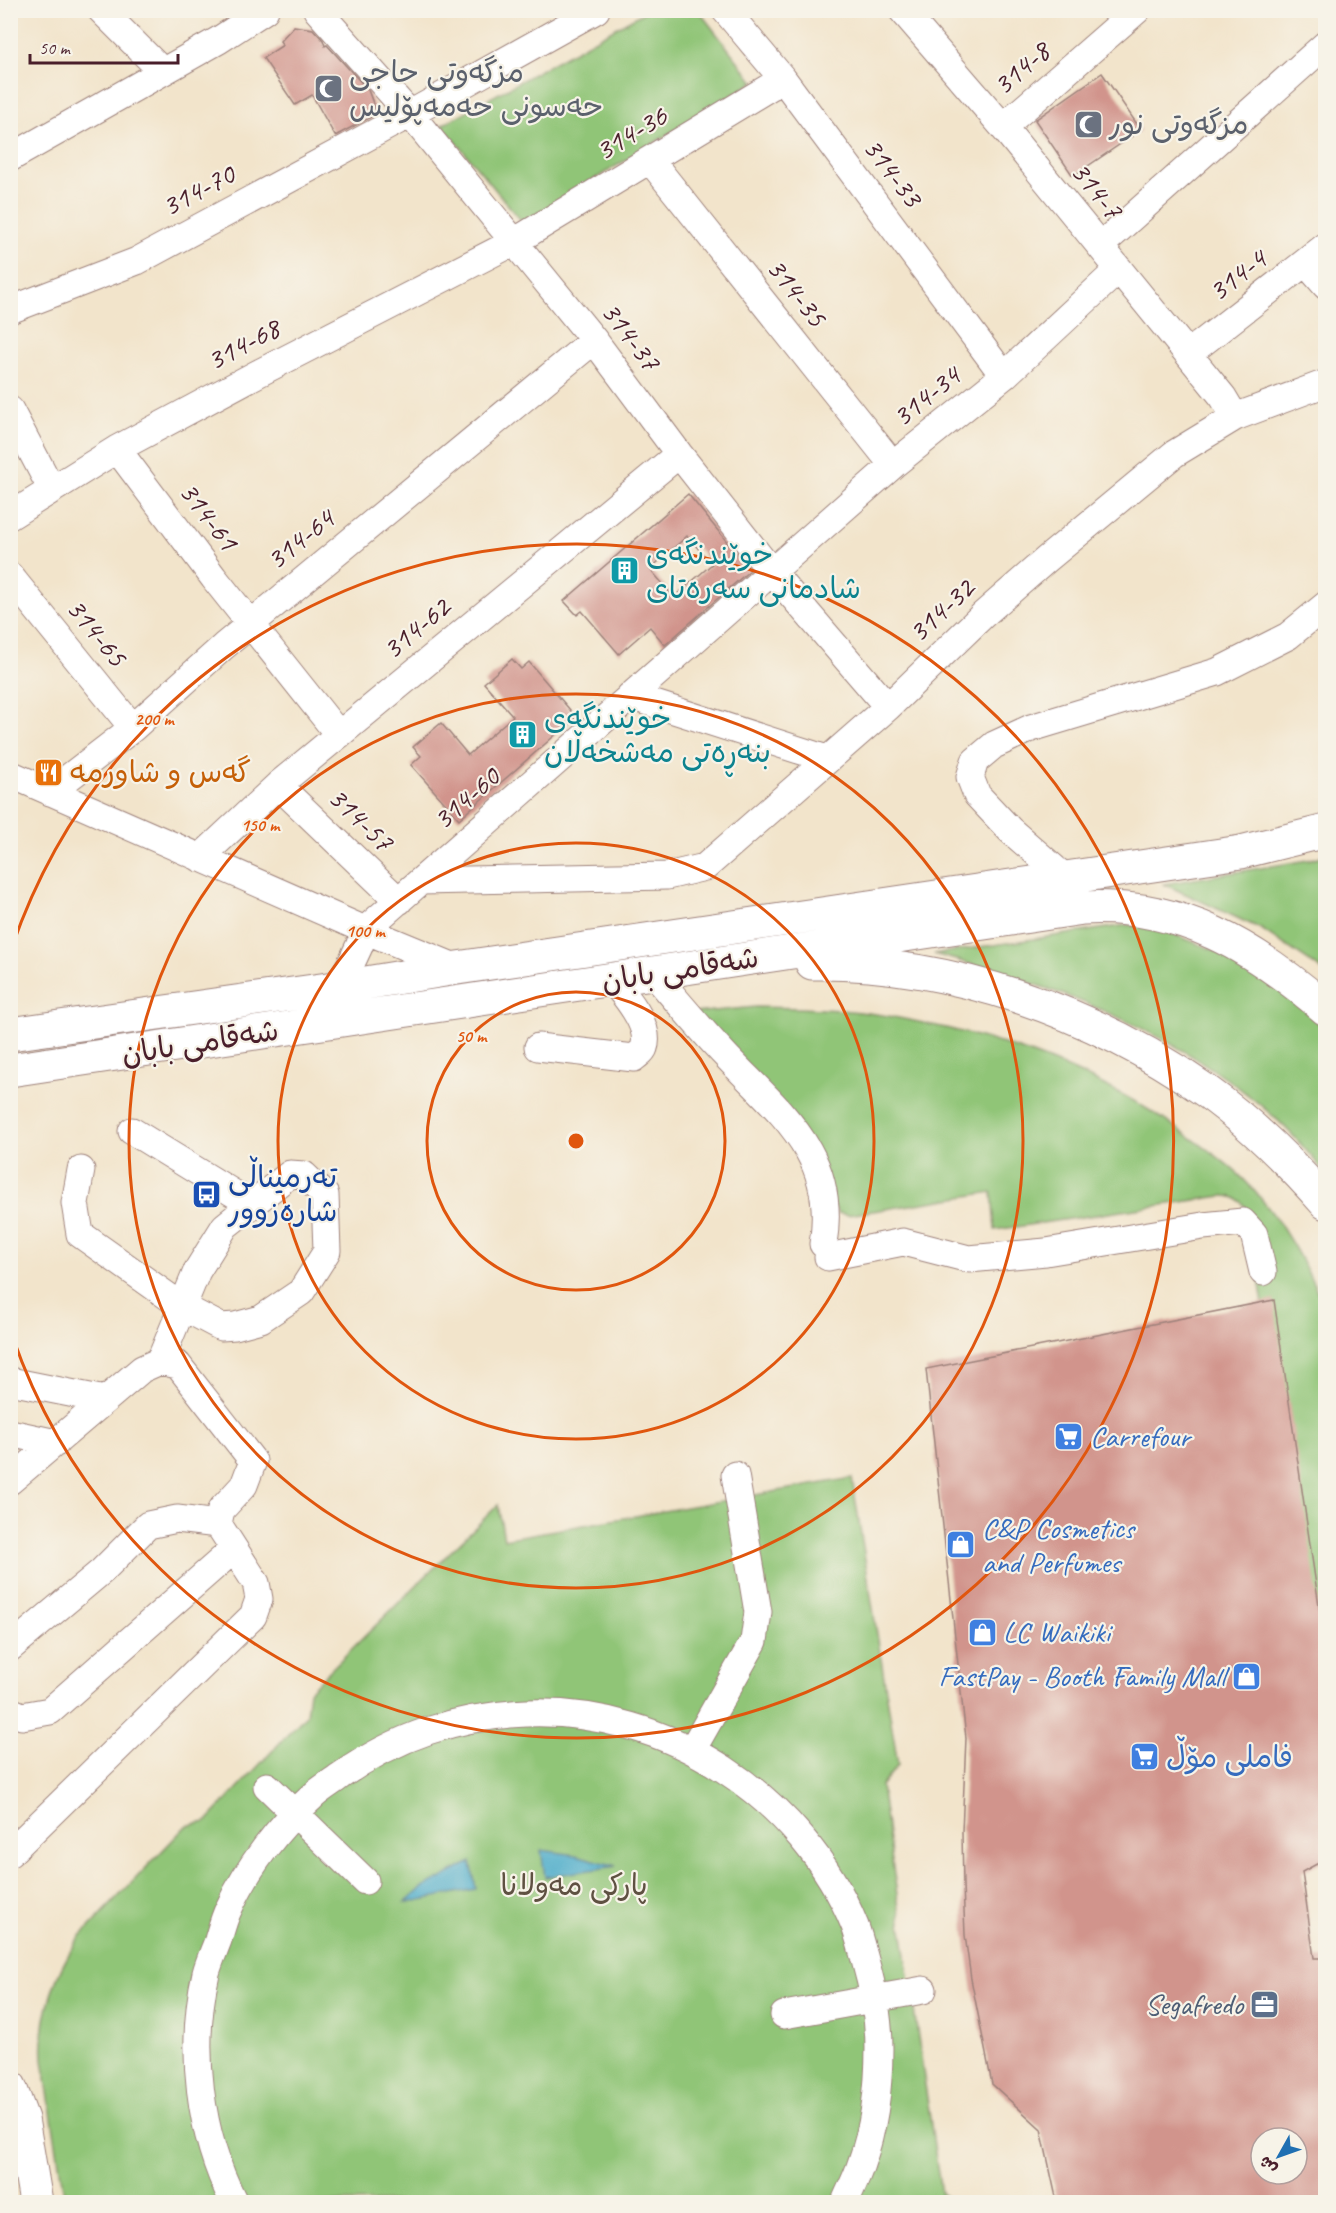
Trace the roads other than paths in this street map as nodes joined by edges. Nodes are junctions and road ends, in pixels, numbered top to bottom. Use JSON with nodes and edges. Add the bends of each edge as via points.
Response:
{"nodes":[{"id":1,"x":101,"y":10,"type":"edge"},
{"id":2,"x":265,"y":10,"type":"edge"},
{"id":3,"x":317,"y":10,"type":"edge"},
{"id":4,"x":596,"y":10,"type":"edge"},
{"id":5,"x":725,"y":10,"type":"edge"},
{"id":6,"x":902,"y":10,"type":"edge"},
{"id":7,"x":1137,"y":10,"type":"edge"},
{"id":8,"x":1326,"y":44,"type":"edge"},
{"id":9,"x":162,"y":71,"type":"junction"},
{"id":10,"x":783,"y":79,"type":"junction"},
{"id":11,"x":410,"y":114,"type":"junction"},
{"id":12,"x":1003,"y":127,"type":"junction"},
{"id":13,"x":16,"y":147,"type":"edge"},
{"id":14,"x":650,"y":160,"type":"junction"},
{"id":15,"x":513,"y":242,"type":"junction"},
{"id":16,"x":1100,"y":246,"type":"junction"},
{"id":17,"x":1316,"y":255,"type":"edge"},
{"id":18,"x":1119,"y":269,"type":"junction"},
{"id":19,"x":1326,"y":286,"type":"edge"},
{"id":20,"x":10,"y":310,"type":"edge"},
{"id":21,"x":594,"y":340,"type":"junction"},
{"id":22,"x":1188,"y":354,"type":"junction"},
{"id":23,"x":1004,"y":376,"type":"junction"},
{"id":24,"x":1326,"y":383,"type":"edge"},
{"id":25,"x":10,"y":410,"type":"edge"},
{"id":26,"x":1235,"y":417,"type":"junction"},
{"id":27,"x":117,"y":449,"type":"junction"},
{"id":28,"x":679,"y":454,"type":"junction"},
{"id":29,"x":893,"y":465,"type":"junction"},
{"id":30,"x":52,"y":490,"type":"junction"},
{"id":31,"x":10,"y":516,"type":"edge"},
{"id":32,"x":771,"y":571,"type":"junction"},
{"id":33,"x":10,"y":576,"type":"edge"},
{"id":34,"x":1326,"y":605,"type":"edge"},
{"id":35,"x":250,"y":623,"type":"junction"},
{"id":36,"x":630,"y":696,"type":"junction"},
{"id":37,"x":888,"y":706,"type":"junction"},
{"id":38,"x":133,"y":728,"type":"junction"},
{"id":39,"x":339,"y":735,"type":"junction"},
{"id":40,"x":828,"y":759,"type":"junction"},
{"id":41,"x":10,"y":774,"type":"edge"},
{"id":42,"x":278,"y":785,"type":"junction"},
{"id":43,"x":50,"y":792,"type":"junction"},
{"id":44,"x":1326,"y":831,"type":"edge"},
{"id":45,"x":200,"y":858,"type":"junction"},
{"id":46,"x":1064,"y":877,"type":"junction"},
{"id":47,"x":422,"y":880,"type":"junction"},
{"id":48,"x":399,"y":901,"type":"junction"},
{"id":49,"x":365,"y":930,"type":"junction"},
{"id":50,"x":649,"y":941,"type":"junction"},
{"id":51,"x":613,"y":946,"type":"junction"},
{"id":52,"x":706,"y":965,"type":"junction"},
{"id":53,"x":457,"y":968,"type":"junction"},
{"id":54,"x":654,"y":974,"type":"junction"},
{"id":55,"x":614,"y":979,"type":"junction"},
{"id":56,"x":335,"y":988,"type":"junction"},
{"id":57,"x":1326,"y":1009,"type":"edge"},
{"id":58,"x":10,"y":1034,"type":"edge"},
{"id":59,"x":538,"y":1047,"type":"dead end"},
{"id":60,"x":11,"y":1071,"type":"edge"},
{"id":61,"x":132,"y":1131,"type":"dead end"},
{"id":62,"x":81,"y":1170,"type":"dead end"},
{"id":63,"x":1326,"y":1203,"type":"edge"},
{"id":64,"x":251,"y":1204,"type":"junction"},
{"id":65,"x":828,"y":1257,"type":"dead end"},
{"id":66,"x":1263,"y":1272,"type":"dead end"},
{"id":67,"x":183,"y":1306,"type":"junction"},
{"id":68,"x":160,"y":1361,"type":"junction"},
{"id":69,"x":10,"y":1381,"type":"edge"},
{"id":70,"x":105,"y":1400,"type":"junction"},
{"id":71,"x":10,"y":1433,"type":"edge"},
{"id":72,"x":56,"y":1443,"type":"junction"},
{"id":73,"x":735,"y":1475,"type":"dead end"},
{"id":74,"x":10,"y":1481,"type":"edge"},
{"id":75,"x":218,"y":1524,"type":"junction"},
{"id":76,"x":233,"y":1550,"type":"junction"},
{"id":77,"x":10,"y":1648,"type":"edge"},
{"id":78,"x":10,"y":1711,"type":"edge"},
{"id":79,"x":692,"y":1750,"type":"junction"},
{"id":80,"x":267,"y":1786,"type":"dead end"},
{"id":81,"x":296,"y":1814,"type":"junction"},
{"id":82,"x":10,"y":1853,"type":"edge"},
{"id":83,"x":365,"y":1881,"type":"dead end"},
{"id":84,"x":923,"y":1990,"type":"dead end"},
{"id":85,"x":874,"y":1998,"type":"junction"},
{"id":86,"x":784,"y":2015,"type":"dead end"},
{"id":87,"x":10,"y":2087,"type":"edge"},
{"id":88,"x":36,"y":2202,"type":"edge"},
{"id":89,"x":234,"y":2202,"type":"edge"},
{"id":90,"x":845,"y":2202,"type":"edge"}],
"edges":[{"from":1,"to":9,"type":"street"},
{"from":2,"to":9,"type":"street"},
{"from":3,"to":11,"type":"street","name":"314-37"},
{"from":4,"to":11,"type":"street","name":"314-70"},
{"from":5,"to":10,"type":"street","name":"314-33"},
{"from":6,"to":12,"type":"street","name":"314-7"},
{"from":7,"to":12,"type":"street","name":"314-8"},
{"from":8,"to":16,"type":"street"},
{"from":9,"to":13,"type":"street"},
{"from":10,"to":14,"type":"street","name":"314-36"},
{"from":10,"to":23,"type":"street","name":"314-33"},
{"from":11,"to":15,"type":"street","name":"314-37"},
{"from":11,"to":20,"type":"street","name":"314-70","via":[[137,261]]},
{"from":12,"to":16,"type":"street","name":"314-7"},
{"from":14,"to":15,"type":"street","name":"314-36"},
{"from":14,"to":29,"type":"street","name":"314-35"},
{"from":15,"to":21,"type":"street","name":"314-37"},
{"from":15,"to":27,"type":"street","name":"314-68"},
{"from":16,"to":18,"type":"street","name":"314-7"},
{"from":17,"to":19,"type":"street"},
{"from":17,"to":22,"type":"street","name":"314-4"},
{"from":18,"to":22,"type":"street","name":"314-7"},
{"from":18,"to":23,"type":"street","name":"314-34"},
{"from":21,"to":28,"type":"street","name":"314-37"},
{"from":21,"to":35,"type":"street","name":"314-64"},
{"from":22,"to":26,"type":"street","name":"314-7"},
{"from":23,"to":29,"type":"street","name":"314-34"},
{"from":24,"to":26,"type":"street","name":"314-32"},
{"from":25,"to":30,"type":"street"},
{"from":26,"to":37,"type":"street","name":"314-32","via":[[1174,454],[1047,559]]},
{"from":27,"to":30,"type":"street","name":"314-68"},
{"from":27,"to":35,"type":"street","name":"314-61"},
{"from":28,"to":32,"type":"street","name":"314-37"},
{"from":28,"to":39,"type":"street","name":"314-62"},
{"from":29,"to":32,"type":"street","name":"314-34"},
{"from":30,"to":31,"type":"street","name":"314-68"},
{"from":32,"to":36,"type":"street","name":"314-60"},
{"from":32,"to":37,"type":"street","name":"314-37"},
{"from":33,"to":38,"type":"street","name":"314-65"},
{"from":34,"to":46,"type":"street","via":[[1288,636],[1217,672],[1031,728],[994,745],[975,761],[970,777],[977,795]]},
{"from":35,"to":38,"type":"street","name":"314-64"},
{"from":35,"to":39,"type":"street","name":"314-61"},
{"from":36,"to":40,"type":"street"},
{"from":36,"to":47,"type":"street","name":"314-60"},
{"from":37,"to":40,"type":"street","name":"314-32"},
{"from":38,"to":43,"type":"street","name":"314-64"},
{"from":39,"to":42,"type":"street","name":"314-62"},
{"from":40,"to":47,"type":"street","name":"314-32","via":[[705,867],[667,876]]},
{"from":41,"to":43,"type":"street"},
{"from":42,"to":45,"type":"street","name":"314-62"},
{"from":42,"to":48,"type":"street","name":"314-57"},
{"from":43,"to":45,"type":"street"},
{"from":44,"to":46,"type":"main road","via":[[1241,852]]},
{"from":45,"to":49,"type":"street"},
{"from":46,"to":50,"type":"main road"},
{"from":47,"to":48,"type":"street","name":"314-60"},
{"from":48,"to":49,"type":"street","name":"314-60"},
{"from":49,"to":53,"type":"street"},
{"from":49,"to":56,"type":"street","via":[[359,951]]},
{"from":50,"to":51,"type":"main road"},
{"from":50,"to":54,"type":"main road"},
{"from":51,"to":53,"type":"main road"},
{"from":51,"to":55,"type":"main road"},
{"from":52,"to":54,"type":"main road","name":"شەقامی بابان"},
{"from":52,"to":57,"type":"main road","name":"شەقامی بابان","via":[[1109,907],[1158,913],[1224,937],[1264,960]]},
{"from":52,"to":63,"type":"main road","via":[[822,963],[922,972],[974,984],[1065,1015],[1143,1052],[1206,1091],[1273,1146]]},
{"from":53,"to":56,"type":"main road"},
{"from":54,"to":54,"type":"street","via":[[657,997],[666,1014],[786,1144],[801,1174],[823,1244],[827,1211],[823,1187],[802,1140]]},
{"from":54,"to":55,"type":"main road","name":"شەقامی بابان"},
{"from":55,"to":59,"type":"street","via":[[640,1019],[645,1037],[640,1053],[634,1058]]},
{"from":55,"to":60,"type":"main road","name":"شەقامی بابان"},
{"from":56,"to":58,"type":"main road"},
{"from":61,"to":64,"type":"street"},
{"from":62,"to":67,"type":"street","via":[[75,1203],[80,1234]]},
{"from":64,"to":67,"type":"street","via":[[225,1226],[197,1271]]},
{"from":64,"to":67,"type":"street","via":[[290,1174],[304,1175],[325,1195],[327,1251],[301,1292],[261,1319],[235,1326],[221,1327]]},
{"from":65,"to":66,"type":"street","via":[[903,1242],[969,1260],[1243,1222],[1254,1234]]},
{"from":67,"to":68,"type":"street"},
{"from":68,"to":70,"type":"street","via":[[142,1369]]},
{"from":68,"to":75,"type":"street","via":[[178,1365],[253,1461],[244,1485],[220,1510]]},
{"from":69,"to":70,"type":"street"},
{"from":70,"to":72,"type":"street"},
{"from":71,"to":72,"type":"street"},
{"from":72,"to":74,"type":"street"},
{"from":73,"to":79,"type":"street","via":[[758,1612],[757,1628],[754,1641]]},
{"from":75,"to":76,"type":"street"},
{"from":75,"to":77,"type":"street","via":[[177,1519],[148,1525],[102,1571]]},
{"from":76,"to":78,"type":"street","via":[[50,1712],[22,1716]]},
{"from":76,"to":82,"type":"street","via":[[255,1583],[259,1599],[253,1616]]},
{"from":79,"to":81,"type":"street","via":[[622,1722],[557,1712],[490,1714],[426,1730],[366,1758],[312,1796]]},
{"from":79,"to":85,"type":"street","via":[[739,1778],[787,1820],[826,1870],[855,1926]]},
{"from":80,"to":81,"type":"street"},
{"from":81,"to":83,"type":"street"},
{"from":81,"to":89,"type":"street","via":[[265,1848],[229,1907],[206,1973],[197,2042],[202,2112],[222,2179]]},
{"from":84,"to":85,"type":"street"},
{"from":85,"to":86,"type":"street"},
{"from":85,"to":90,"type":"street","via":[[879,2046],[876,2105],[862,2163]]},
{"from":87,"to":88,"type":"main road","via":[[22,2120]]}]}
